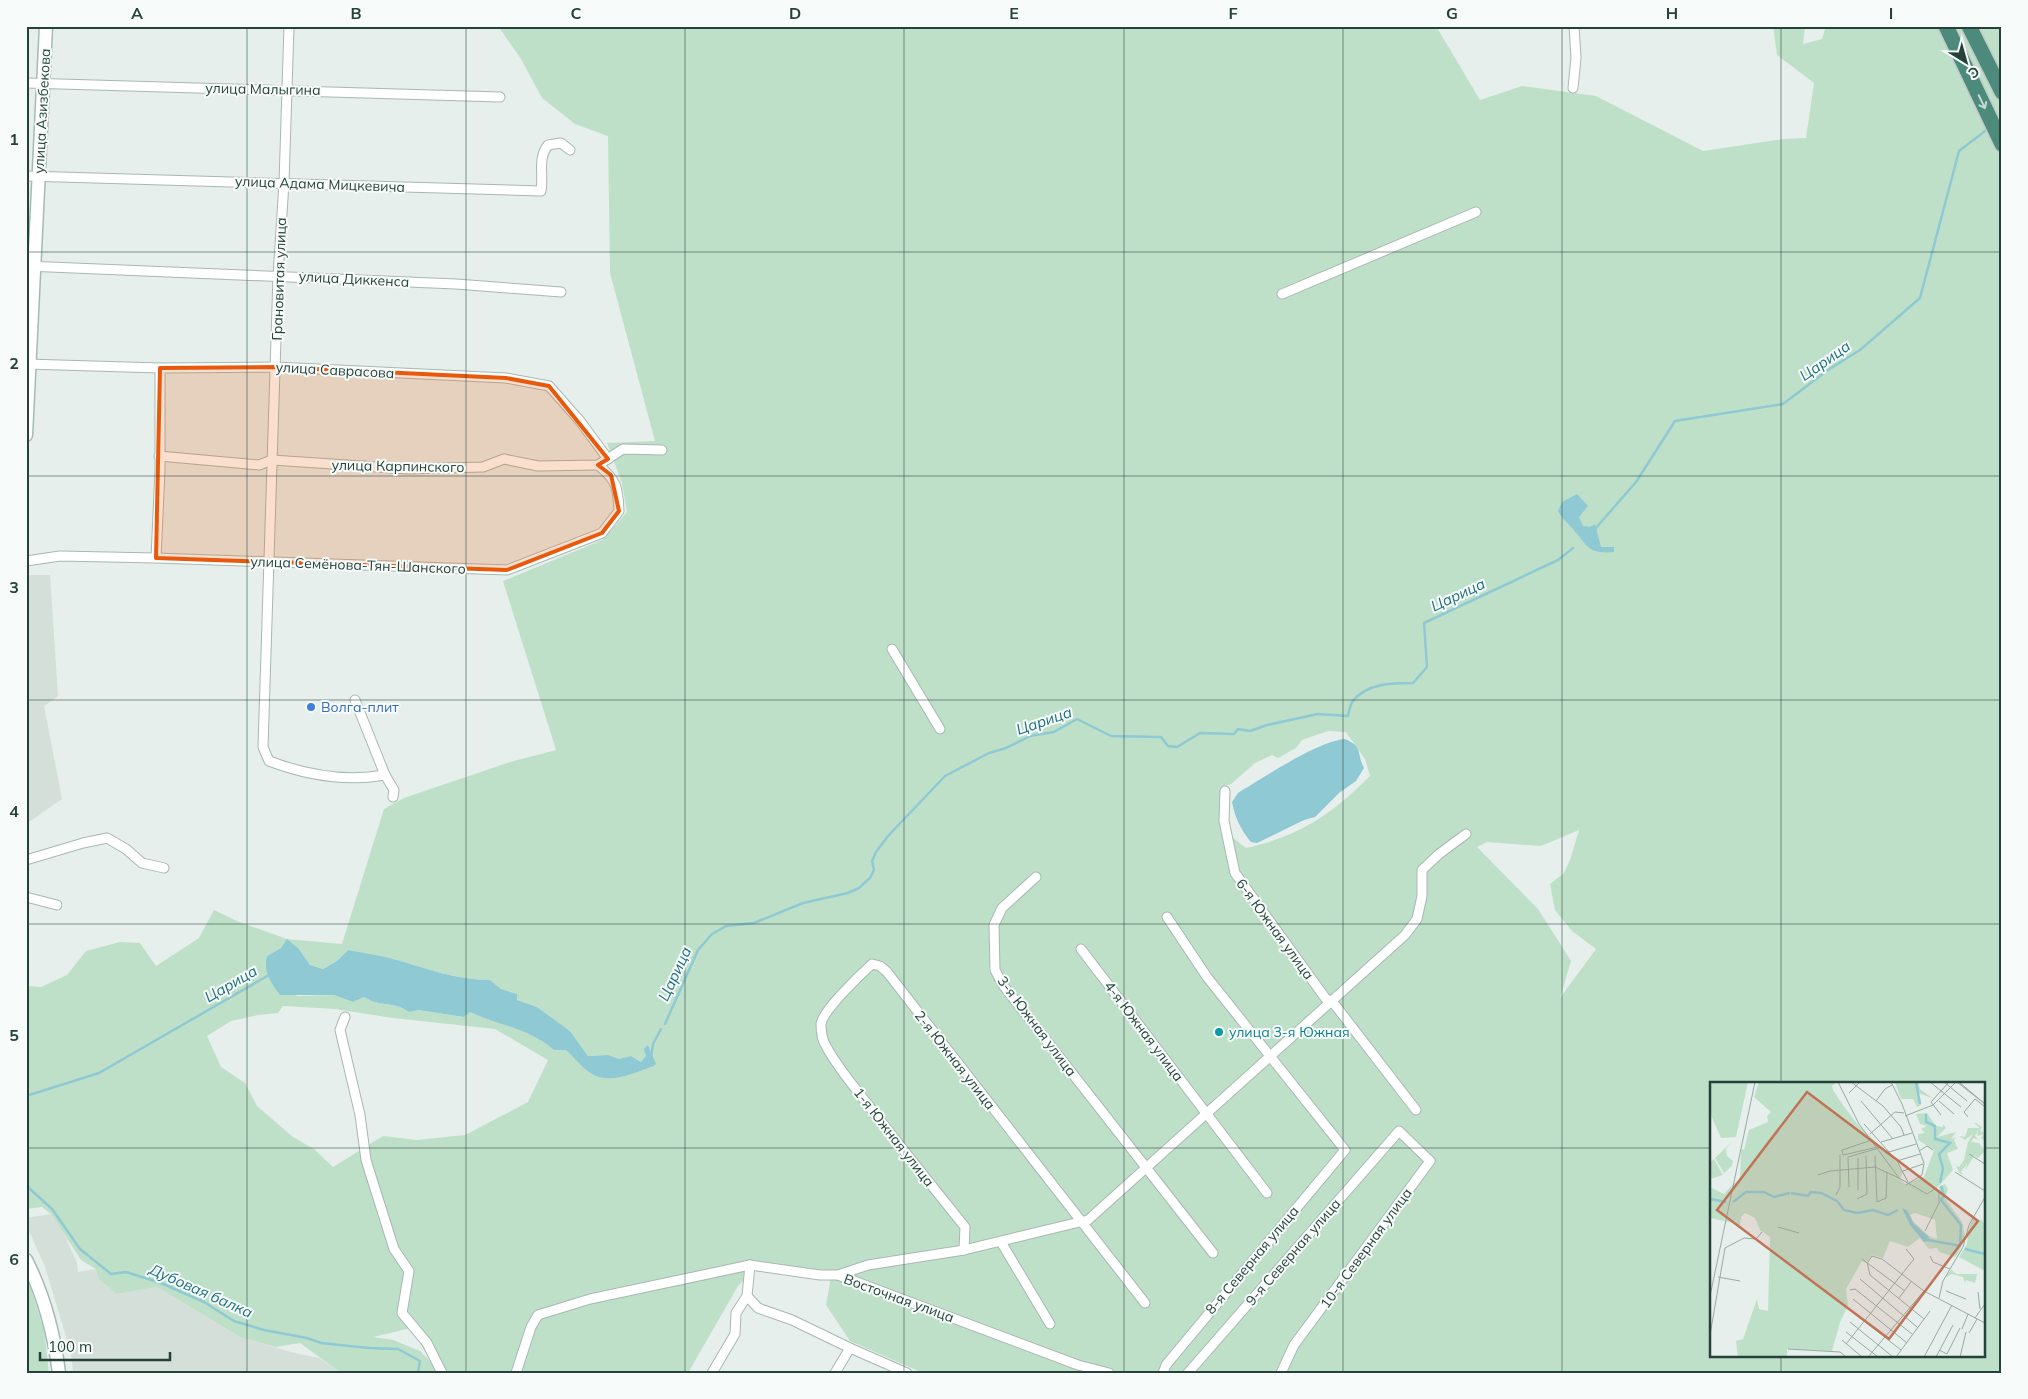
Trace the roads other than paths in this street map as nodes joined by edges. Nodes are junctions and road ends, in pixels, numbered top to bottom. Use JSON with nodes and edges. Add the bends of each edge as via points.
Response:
{"nodes":[{"id":1,"x":46,"y":26,"type":"edge"},
{"id":2,"x":289,"y":26,"type":"edge"},
{"id":3,"x":1574,"y":26,"type":"edge"},
{"id":4,"x":1946,"y":26,"type":"edge"},
{"id":5,"x":1969,"y":26,"type":"edge"},
{"id":6,"x":26,"y":83,"type":"edge"},
{"id":7,"x":44,"y":84,"type":"junction"},
{"id":8,"x":1573,"y":88,"type":"dead end"},
{"id":9,"x":288,"y":89,"type":"junction"},
{"id":10,"x":2002,"y":92,"type":"edge"},
{"id":11,"x":500,"y":97,"type":"dead end"},
{"id":12,"x":2002,"y":144,"type":"edge"},
{"id":13,"x":570,"y":150,"type":"dead end"},
{"id":14,"x":33,"y":176,"type":"edge"},
{"id":15,"x":284,"y":183,"type":"junction"},
{"id":16,"x":1476,"y":212,"type":"dead end"},
{"id":17,"x":30,"y":266,"type":"edge"},
{"id":18,"x":278,"y":276,"type":"junction"},
{"id":19,"x":561,"y":292,"type":"dead end"},
{"id":20,"x":1282,"y":294,"type":"dead end"},
{"id":21,"x":28,"y":364,"type":"edge"},
{"id":22,"x":276,"y":367,"type":"junction"},
{"id":23,"x":160,"y":368,"type":"junction"},
{"id":24,"x":26,"y":435,"type":"edge"},
{"id":25,"x":662,"y":450,"type":"dead end"},
{"id":26,"x":159,"y":456,"type":"junction"},
{"id":27,"x":608,"y":459,"type":"junction"},
{"id":28,"x":272,"y":460,"type":"junction"},
{"id":29,"x":598,"y":465,"type":"junction"},
{"id":30,"x":156,"y":558,"type":"junction"},
{"id":31,"x":26,"y":561,"type":"edge"},
{"id":32,"x":269,"y":562,"type":"junction"},
{"id":33,"x":892,"y":649,"type":"dead end"},
{"id":34,"x":355,"y":700,"type":"dead end"},
{"id":35,"x":940,"y":729,"type":"dead end"},
{"id":36,"x":385,"y":775,"type":"junction"},
{"id":37,"x":1225,"y":791,"type":"dead end"},
{"id":38,"x":393,"y":797,"type":"dead end"},
{"id":39,"x":1466,"y":834,"type":"dead end"},
{"id":40,"x":26,"y":860,"type":"edge"},
{"id":41,"x":164,"y":868,"type":"dead end"},
{"id":42,"x":1036,"y":877,"type":"dead end"},
{"id":43,"x":26,"y":897,"type":"edge"},
{"id":44,"x":56,"y":904,"type":"dead end"},
{"id":45,"x":1167,"y":917,"type":"dead end"},
{"id":46,"x":1082,"y":949,"type":"dead end"},
{"id":47,"x":1332,"y":1001,"type":"junction"},
{"id":48,"x":345,"y":1016,"type":"dead end"},
{"id":49,"x":821,"y":1022,"type":"joint"},
{"id":50,"x":1270,"y":1057,"type":"junction"},
{"id":51,"x":1416,"y":1110,"type":"dead end"},
{"id":52,"x":1206,"y":1113,"type":"junction"},
{"id":53,"x":1399,"y":1131,"type":"joint"},
{"id":54,"x":1147,"y":1168,"type":"junction"},
{"id":55,"x":1267,"y":1193,"type":"dead end"},
{"id":56,"x":1083,"y":1222,"type":"junction"},
{"id":57,"x":1000,"y":1242,"type":"junction"},
{"id":58,"x":964,"y":1250,"type":"junction"},
{"id":59,"x":1212,"y":1254,"type":"dead end"},
{"id":60,"x":26,"y":1260,"type":"edge"},
{"id":61,"x":750,"y":1265,"type":"junction"},
{"id":62,"x":838,"y":1275,"type":"junction"},
{"id":63,"x":747,"y":1296,"type":"junction"},
{"id":64,"x":1145,"y":1303,"type":"dead end"},
{"id":65,"x":1050,"y":1324,"type":"dead end"},
{"id":66,"x":850,"y":1348,"type":"junction"},
{"id":67,"x":59,"y":1373,"type":"edge"},
{"id":68,"x":442,"y":1373,"type":"edge"},
{"id":69,"x":516,"y":1373,"type":"edge"},
{"id":70,"x":712,"y":1373,"type":"edge"},
{"id":71,"x":835,"y":1373,"type":"edge"},
{"id":72,"x":907,"y":1373,"type":"edge"},
{"id":73,"x":1109,"y":1373,"type":"edge"},
{"id":74,"x":1163,"y":1373,"type":"edge"},
{"id":75,"x":1188,"y":1373,"type":"edge"},
{"id":76,"x":1281,"y":1373,"type":"edge"}],
"edges":[{"from":1,"to":7,"type":"main road","name":"улица Азизбекова"},
{"from":2,"to":9,"type":"street","name":"Грановитая улица"},
{"from":3,"to":8,"type":"street","via":[[1576,58]]},
{"from":4,"to":12,"type":"highway","one_way":true},
{"from":5,"to":10,"type":"highway"},
{"from":6,"to":7,"type":"street","name":"улица Малыгина"},
{"from":7,"to":9,"type":"street","name":"улица Малыгина"},
{"from":7,"to":14,"type":"main road","name":"улица Азизбекова"},
{"from":9,"to":11,"type":"street","name":"улица Малыгина"},
{"from":9,"to":15,"type":"street","name":"Грановитая улица"},
{"from":13,"to":15,"type":"street","name":"улица Адама Мицкевича","via":[[561,143],[548,145],[542,153],[541,191]]},
{"from":14,"to":15,"type":"street","name":"улица Адама Мицкевича"},
{"from":14,"to":17,"type":"main road","name":"улица Азизбекова"},
{"from":15,"to":18,"type":"street","name":"Грановитая улица"},
{"from":16,"to":20,"type":"street"},
{"from":17,"to":18,"type":"street","name":"улица Диккенса"},
{"from":17,"to":21,"type":"main road","name":"улица Азизбекова"},
{"from":18,"to":19,"type":"street","name":"улица Диккенса"},
{"from":18,"to":22,"type":"street","name":"Грановитая улица"},
{"from":21,"to":23,"type":"street","name":"улица Саврасова"},
{"from":21,"to":24,"type":"main road","name":"улица Азизбекова"},
{"from":22,"to":23,"type":"street","name":"улица Саврасова"},
{"from":22,"to":27,"type":"street","name":"улица Саврасова","via":[[506,378],[548,386]]},
{"from":22,"to":28,"type":"street","name":"Грановитая улица"},
{"from":23,"to":26,"type":"street"},
{"from":25,"to":27,"type":"street","via":[[623,449]]},
{"from":26,"to":28,"type":"street","name":"улица Карпинского","via":[[260,465]]},
{"from":26,"to":30,"type":"street"},
{"from":27,"to":29,"type":"street"},
{"from":28,"to":29,"type":"street","name":"улица Карпинского","via":[[407,469],[483,467],[504,459],[538,466]]},
{"from":28,"to":32,"type":"street","name":"Грановитая улица"},
{"from":29,"to":32,"type":"street","name":"улица Семёнова-Тян-Шанского","via":[[611,475],[618,491],[619,511],[602,533],[507,570]]},
{"from":30,"to":31,"type":"street","name":"улица Семёнова-Тян-Шанского","via":[[60,556]]},
{"from":30,"to":32,"type":"street","name":"улица Семёнова-Тян-Шанского"},
{"from":32,"to":36,"type":"street","name":"Грановитая улица","via":[[263,747],[269,761],[333,778],[362,779]]},
{"from":33,"to":35,"type":"street"},
{"from":34,"to":36,"type":"street"},
{"from":36,"to":38,"type":"street","via":[[394,790]]},
{"from":37,"to":47,"type":"street","name":"6-я Южная улица","via":[[1224,821],[1235,873],[1326,999]]},
{"from":39,"to":47,"type":"street","via":[[1422,870],[1422,896],[1417,919],[1405,935]]},
{"from":40,"to":41,"type":"street","via":[[107,838],[142,863]]},
{"from":42,"to":54,"type":"street","name":"3-я Южная улица","via":[[1002,908],[994,925],[995,970],[1003,985]]},
{"from":43,"to":44,"type":"street"},
{"from":45,"to":50,"type":"street","via":[[1207,977]]},
{"from":46,"to":52,"type":"street","name":"4-я Южная улица"},
{"from":47,"to":50,"type":"street"},
{"from":47,"to":51,"type":"street","name":"6-я Южная улица"},
{"from":48,"to":68,"type":"street","via":[[340,1030],[360,1115],[366,1160],[394,1249],[410,1271],[402,1313],[427,1343]]},
{"from":49,"to":56,"type":"street","name":"2-я Южная улица","via":[[872,964],[880,966]]},
{"from":49,"to":58,"type":"street","name":"1-я Южная улица","via":[[825,1046],[842,1071],[965,1227]]},
{"from":50,"to":52,"type":"street"},
{"from":50,"to":74,"type":"street","name":"8-я Северная улица","via":[[1345,1150],[1217,1301]]},
{"from":52,"to":54,"type":"street"},
{"from":52,"to":55,"type":"street","name":"4-я Южная улица"},
{"from":53,"to":75,"type":"street","name":"9-я Северная улица"},
{"from":53,"to":76,"type":"street","name":"10-я Северная улица","via":[[1430,1161],[1294,1345]]},
{"from":54,"to":56,"type":"street"},
{"from":54,"to":59,"type":"street","name":"3-я Южная улица"},
{"from":56,"to":57,"type":"street"},
{"from":56,"to":64,"type":"street"},
{"from":57,"to":58,"type":"street"},
{"from":57,"to":65,"type":"street"},
{"from":58,"to":62,"type":"street","via":[[868,1265]]},
{"from":60,"to":67,"type":"main road","via":[[40,1288]]},
{"from":61,"to":62,"type":"street","name":"Восточная улица"},
{"from":61,"to":63,"type":"street"},
{"from":61,"to":69,"type":"street","name":"Восточная улица","via":[[590,1299],[538,1315]]},
{"from":62,"to":73,"type":"street","name":"Восточная улица","via":[[1078,1365]]},
{"from":63,"to":66,"type":"street","via":[[758,1308],[792,1320]]},
{"from":63,"to":70,"type":"street","via":[[736,1313],[735,1334]]},
{"from":66,"to":71,"type":"street"},
{"from":66,"to":72,"type":"street"}]}
